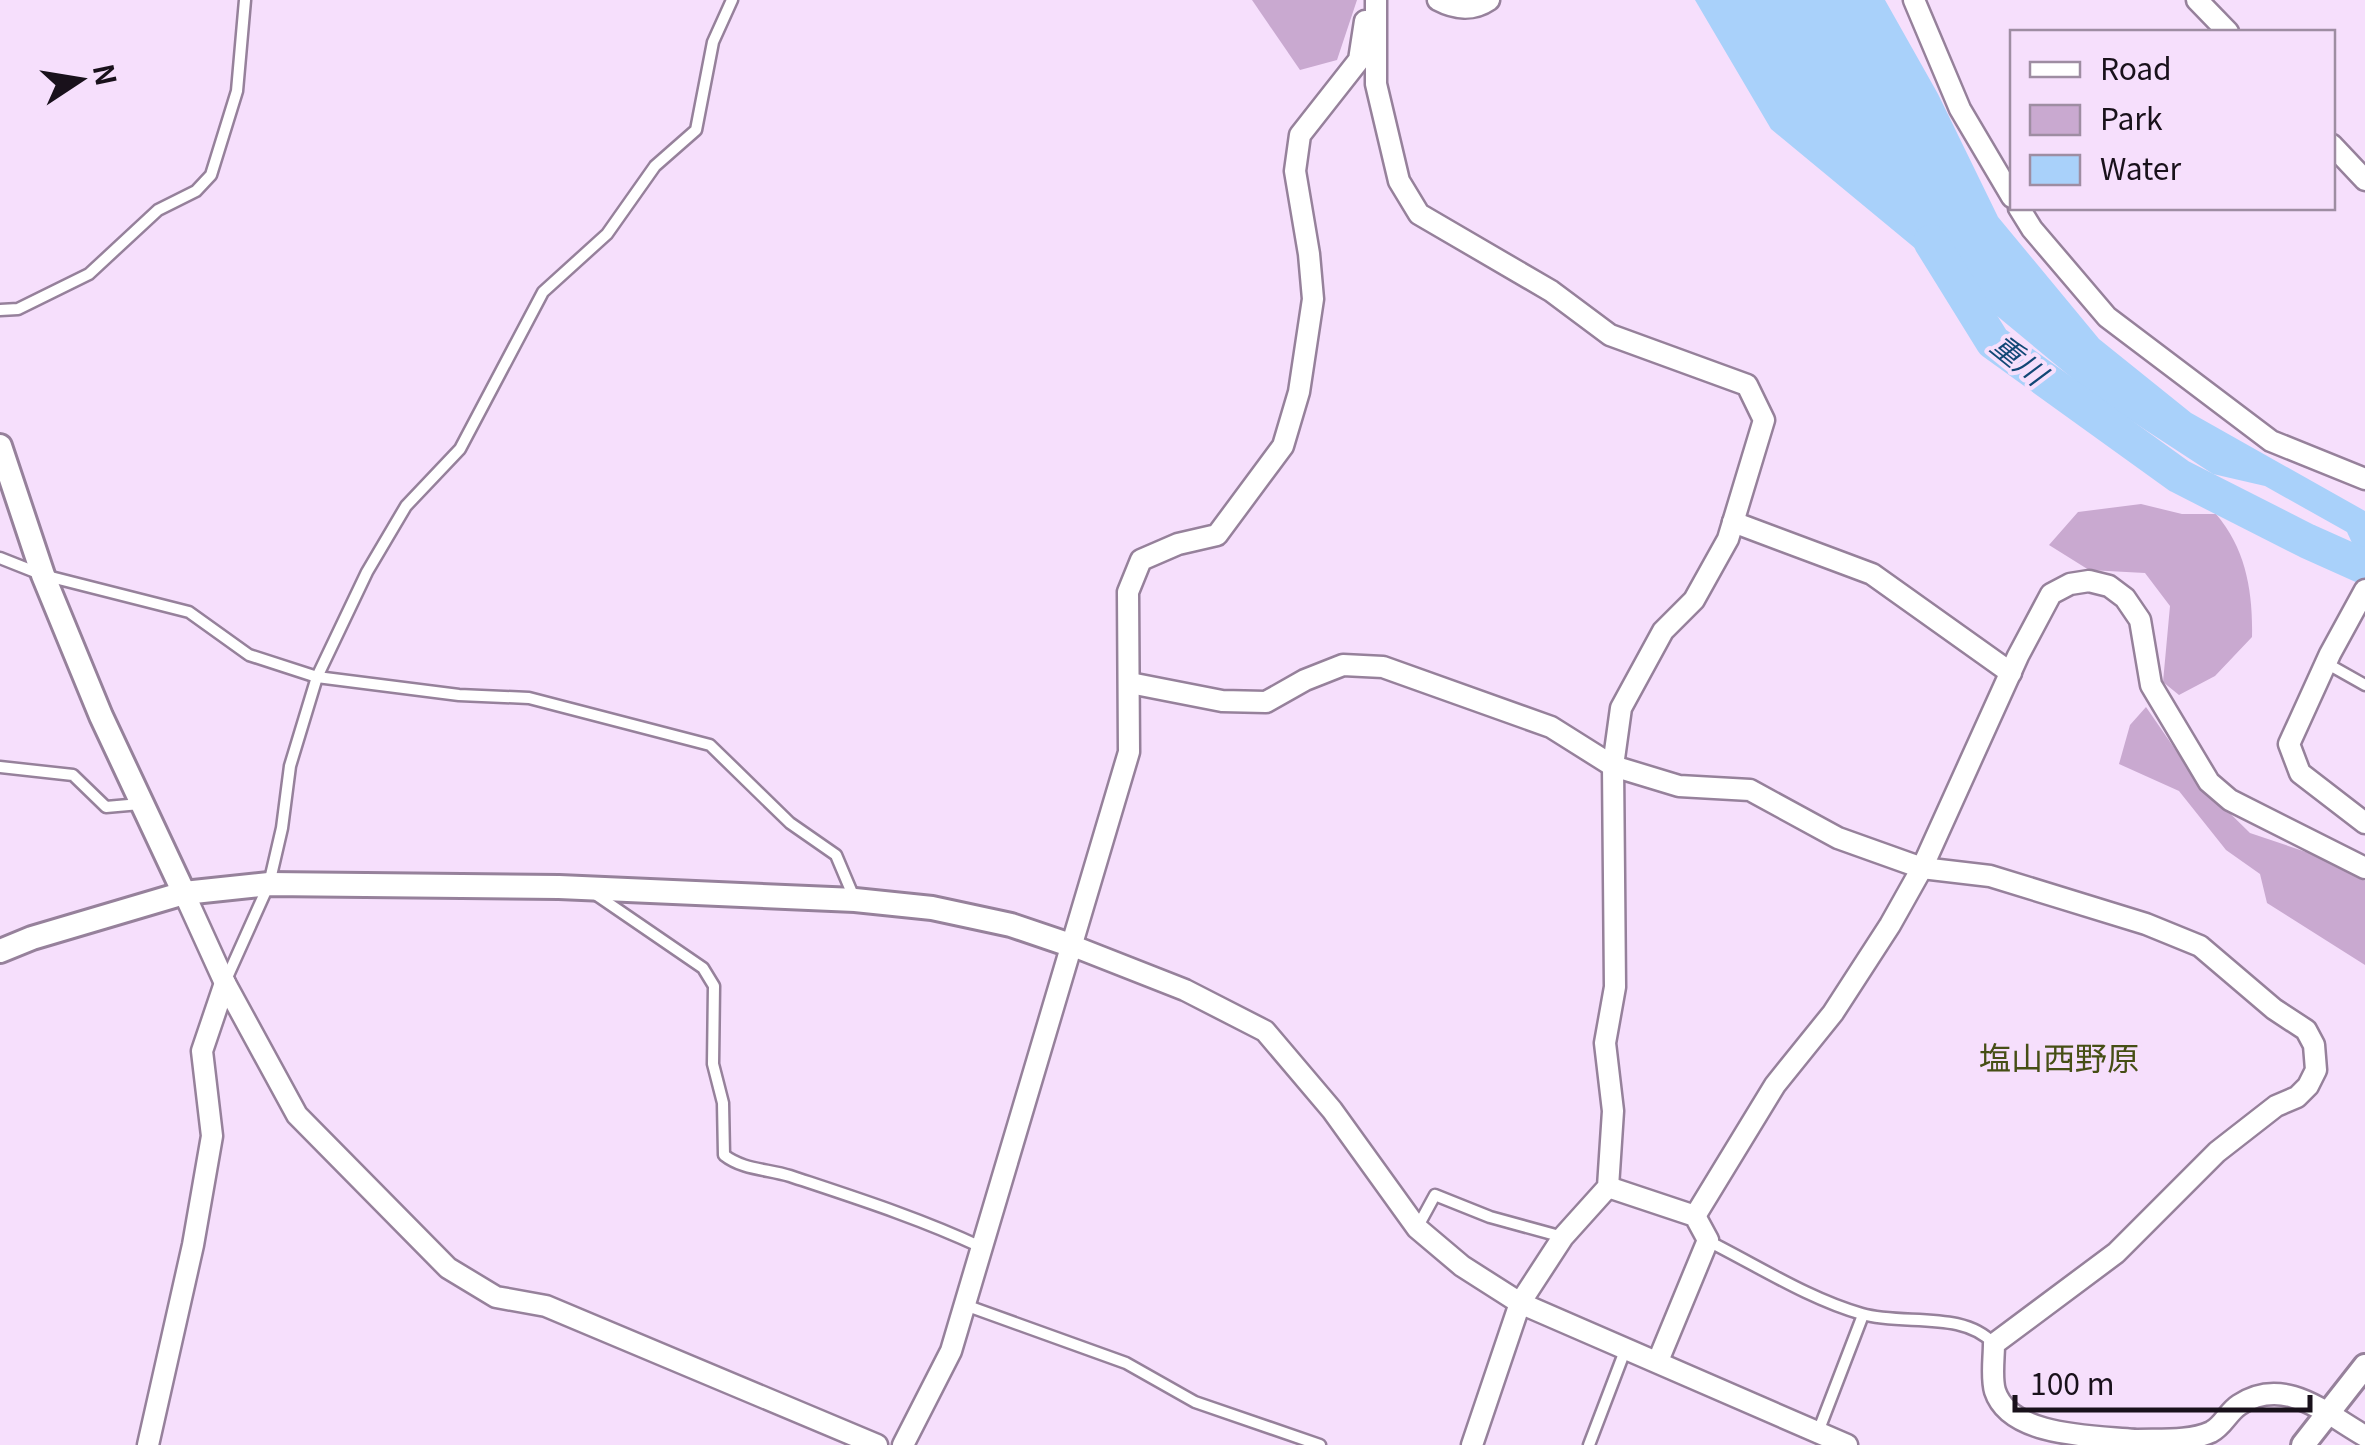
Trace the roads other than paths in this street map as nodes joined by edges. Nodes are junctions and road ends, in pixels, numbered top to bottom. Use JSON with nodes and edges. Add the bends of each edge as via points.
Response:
{"nodes":[{"id":1,"x":245,"y":0,"type":"edge"},
{"id":2,"x":732,"y":0,"type":"edge"},
{"id":3,"x":1376,"y":0,"type":"edge"},
{"id":4,"x":1438,"y":0,"type":"edge"},
{"id":5,"x":1489,"y":0,"type":"edge"},
{"id":6,"x":1914,"y":0,"type":"edge"},
{"id":7,"x":2198,"y":0,"type":"edge"},
{"id":8,"x":2226,"y":30,"type":"edge"},
{"id":9,"x":2335,"y":148,"type":"edge"},
{"id":10,"x":2365,"y":180,"type":"edge"},
{"id":11,"x":2010,"y":194,"type":"edge"},
{"id":12,"x":2020,"y":210,"type":"edge"},
{"id":13,"x":0,"y":310,"type":"edge"},
{"id":14,"x":0,"y":446,"type":"edge"},
{"id":15,"x":2365,"y":479,"type":"edge"},
{"id":16,"x":1733,"y":522,"type":"junction"},
{"id":17,"x":0,"y":558,"type":"edge"},
{"id":18,"x":43,"y":574,"type":"junction"},
{"id":19,"x":2365,"y":590,"type":"edge"},
{"id":20,"x":2328,"y":658,"type":"junction"},
{"id":21,"x":2011,"y":673,"type":"junction"},
{"id":22,"x":316,"y":678,"type":"junction"},
{"id":23,"x":1130,"y":683,"type":"junction"},
{"id":24,"x":2365,"y":685,"type":"edge"},
{"id":25,"x":1613,"y":766,"type":"junction"},
{"id":26,"x":0,"y":767,"type":"edge"},
{"id":27,"x":142,"y":804,"type":"junction"},
{"id":28,"x":2365,"y":823,"type":"edge"},
{"id":29,"x":1922,"y":868,"type":"junction"},
{"id":30,"x":2365,"y":868,"type":"edge"},
{"id":31,"x":269,"y":884,"type":"junction"},
{"id":32,"x":586,"y":888,"type":"junction"},
{"id":33,"x":184,"y":893,"type":"junction"},
{"id":34,"x":854,"y":900,"type":"junction"},
{"id":35,"x":1073,"y":946,"type":"junction"},
{"id":36,"x":0,"y":951,"type":"edge"},
{"id":37,"x":225,"y":982,"type":"junction"},
{"id":38,"x":1608,"y":1188,"type":"junction"},
{"id":39,"x":1695,"y":1216,"type":"junction"},
{"id":40,"x":1417,"y":1228,"type":"junction"},
{"id":41,"x":1564,"y":1237,"type":"junction"},
{"id":42,"x":1708,"y":1240,"type":"junction"},
{"id":43,"x":982,"y":1248,"type":"junction"},
{"id":44,"x":1520,"y":1303,"type":"junction"},
{"id":45,"x":964,"y":1306,"type":"junction"},
{"id":46,"x":1863,"y":1314,"type":"junction"},
{"id":47,"x":1994,"y":1344,"type":"junction"},
{"id":48,"x":1626,"y":1347,"type":"junction"},
{"id":49,"x":1658,"y":1361,"type":"junction"},
{"id":50,"x":2365,"y":1366,"type":"edge"},
{"id":51,"x":2329,"y":1415,"type":"junction"},
{"id":52,"x":1818,"y":1432,"type":"junction"},
{"id":53,"x":2365,"y":1436,"type":"edge"},
{"id":54,"x":2135,"y":1442,"type":"edge"},
{"id":55,"x":148,"y":1445,"type":"edge"},
{"id":56,"x":877,"y":1445,"type":"edge"},
{"id":57,"x":903,"y":1445,"type":"edge"},
{"id":58,"x":1320,"y":1445,"type":"edge"},
{"id":59,"x":1472,"y":1445,"type":"edge"},
{"id":60,"x":1589,"y":1445,"type":"edge"},
{"id":61,"x":1847,"y":1445,"type":"edge"},
{"id":62,"x":2303,"y":1445,"type":"edge"}],
"edges":[{"from":1,"to":13,"type":"lane","via":[[237,92],[211,175],[196,192],[158,210],[89,274],[18,309]]},
{"from":2,"to":22,"type":"lane","via":[[713,42],[696,130],[655,166],[607,234],[543,292],[460,449],[406,506],[367,572]]},
{"from":3,"to":16,"type":"street","via":[[1376,84],[1399,181],[1419,214],[1551,290],[1610,335],[1747,385],[1764,420]]},
{"from":3,"to":23,"type":"street","via":[[1367,10],[1360,60],[1300,135],[1296,171],[1313,299],[1283,446],[1217,535],[1141,560],[1128,592]]},
{"from":4,"to":5,"type":"street","via":[[1453,8]]},
{"from":6,"to":11,"type":"street","via":[[1960,109]]},
{"from":7,"to":8,"type":"street"},
{"from":9,"to":10,"type":"street"},
{"from":12,"to":15,"type":"street","via":[[2107,317],[2176,372],[2271,440]]},
{"from":14,"to":18,"type":"street"},
{"from":16,"to":21,"type":"street","via":[[1872,574]]},
{"from":16,"to":25,"type":"street","via":[[1694,600],[1663,630],[1621,708]]},
{"from":17,"to":18,"type":"lane"},
{"from":18,"to":22,"type":"lane","via":[[189,612],[249,655]]},
{"from":18,"to":27,"type":"street"},
{"from":19,"to":20,"type":"street"},
{"from":20,"to":24,"type":"lane"},
{"from":20,"to":28,"type":"street","via":[[2289,744],[2300,773]]},
{"from":21,"to":29,"type":"street"},
{"from":21,"to":30,"type":"street","via":[[2051,594],[2089,581],[2109,586],[2140,620],[2152,685],[2209,782],[2230,800]]},
{"from":22,"to":31,"type":"lane","via":[[290,766]]},
{"from":22,"to":34,"type":"lane","via":[[529,698],[710,746],[790,823],[836,855]]},
{"from":23,"to":25,"type":"street","via":[[1222,701],[1266,702],[1343,665],[1383,668],[1551,727]]},
{"from":23,"to":35,"type":"street","via":[[1129,752]]},
{"from":25,"to":29,"type":"street","via":[[1679,786],[1750,790],[1838,838]]},
{"from":25,"to":38,"type":"street"},
{"from":26,"to":27,"type":"lane","via":[[73,774],[106,808]]},
{"from":27,"to":33,"type":"street"},
{"from":29,"to":39,"type":"street","via":[[1833,1014],[1775,1085]]},
{"from":29,"to":47,"type":"street","via":[[1990,876],[2200,946],[2306,1030],[2314,1045],[2316,1070],[2297,1097],[2217,1152],[2116,1253]]},
{"from":31,"to":32,"type":"street"},
{"from":31,"to":33,"type":"street"},
{"from":31,"to":37,"type":"lane"},
{"from":32,"to":34,"type":"street"},
{"from":32,"to":43,"type":"lane","via":[[703,968],[714,986],[713,1064],[723,1103],[724,1156],[925,1220]]},
{"from":33,"to":36,"type":"street"},
{"from":33,"to":37,"type":"street"},
{"from":34,"to":35,"type":"street","via":[[932,908]]},
{"from":35,"to":40,"type":"street","via":[[1266,1031]]},
{"from":35,"to":43,"type":"street"},
{"from":37,"to":55,"type":"street","via":[[202,1051],[212,1136]]},
{"from":37,"to":56,"type":"street","via":[[297,1115],[448,1268],[496,1297],[546,1306]]},
{"from":38,"to":39,"type":"street"},
{"from":38,"to":41,"type":"street"},
{"from":39,"to":42,"type":"street"},
{"from":40,"to":41,"type":"lane","via":[[1435,1195]]},
{"from":40,"to":44,"type":"street"},
{"from":41,"to":44,"type":"street"},
{"from":42,"to":46,"type":"lane"},
{"from":42,"to":49,"type":"street"},
{"from":43,"to":45,"type":"street"},
{"from":44,"to":48,"type":"street"},
{"from":44,"to":59,"type":"street"},
{"from":45,"to":57,"type":"street","via":[[951,1352]]},
{"from":45,"to":58,"type":"lane","via":[[1126,1363],[1195,1402]]},
{"from":46,"to":47,"type":"lane","via":[[1943,1322],[1984,1332]]},
{"from":46,"to":52,"type":"lane"},
{"from":47,"to":54,"type":"street","via":[[1994,1390],[2007,1414],[2053,1432]]},
{"from":48,"to":49,"type":"street"},
{"from":48,"to":60,"type":"lane"},
{"from":49,"to":52,"type":"street"},
{"from":50,"to":51,"type":"street"},
{"from":51,"to":53,"type":"street"},
{"from":51,"to":54,"type":"street","via":[[2295,1395],[2264,1392],[2236,1406],[2206,1434]]},
{"from":51,"to":62,"type":"street"},
{"from":52,"to":61,"type":"street"}]}
